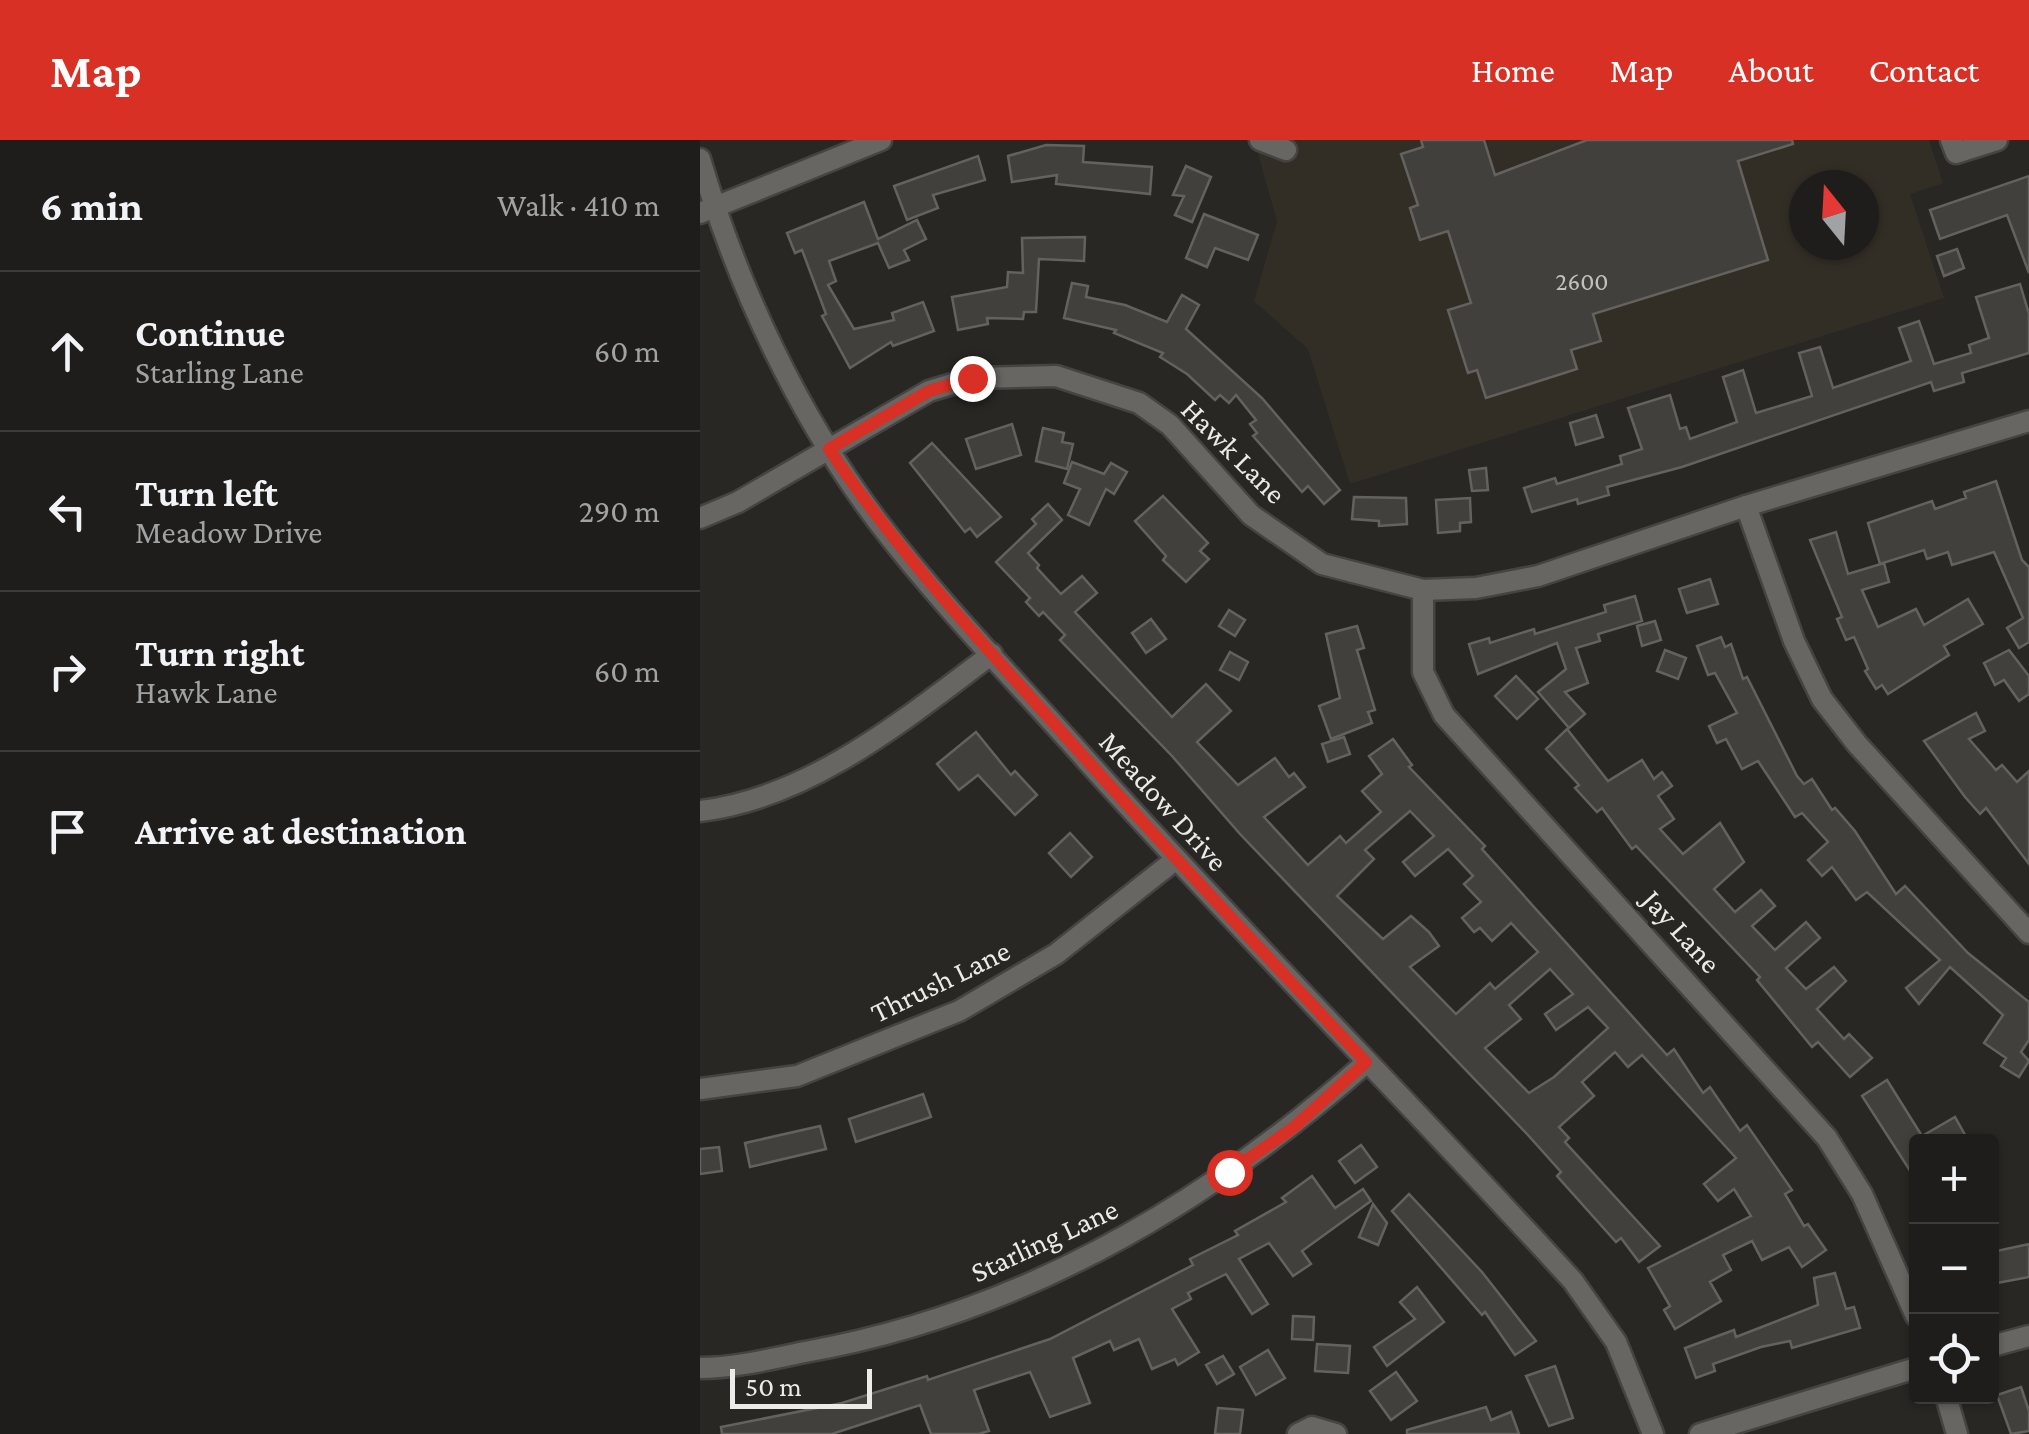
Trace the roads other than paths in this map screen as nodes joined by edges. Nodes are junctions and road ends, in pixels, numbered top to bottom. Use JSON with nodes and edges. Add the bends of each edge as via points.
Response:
{"nodes":[{"id":1,"x":882,"y":140,"type":"edge"},
{"id":2,"x":1260,"y":140,"type":"edge"},
{"id":3,"x":1996,"y":140,"type":"edge"},
{"id":4,"x":1954,"y":147,"type":"edge"},
{"id":5,"x":1286,"y":150,"type":"dead end"},
{"id":6,"x":700,"y":159,"type":"edge"},
{"id":7,"x":708,"y":212,"type":"edge"},
{"id":8,"x":2029,"y":421,"type":"edge"},
{"id":9,"x":829,"y":449,"type":"junction"},
{"id":10,"x":1746,"y":506,"type":"junction"},
{"id":11,"x":700,"y":518,"type":"edge"},
{"id":12,"x":1423,"y":590,"type":"junction"},
{"id":13,"x":992,"y":654,"type":"junction"},
{"id":14,"x":700,"y":811,"type":"edge"},
{"id":15,"x":1176,"y":860,"type":"junction"},
{"id":16,"x":2029,"y":932,"type":"edge"},
{"id":17,"x":1366,"y":1062,"type":"junction"},
{"id":18,"x":700,"y":1089,"type":"edge"},
{"id":19,"x":1915,"y":1314,"type":"edge"},
{"id":20,"x":2029,"y":1336,"type":"edge"},
{"id":21,"x":1999,"y":1344,"type":"edge"},
{"id":22,"x":700,"y":1368,"type":"edge"},
{"id":23,"x":1909,"y":1370,"type":"edge"},
{"id":24,"x":1949,"y":1404,"type":"edge"},
{"id":25,"x":1298,"y":1434,"type":"edge"},
{"id":26,"x":1336,"y":1434,"type":"edge"},
{"id":27,"x":1652,"y":1434,"type":"edge"},
{"id":28,"x":1700,"y":1434,"type":"edge"},
{"id":29,"x":1958,"y":1434,"type":"edge"}],
"edges":[{"from":1,"to":7,"type":"street"},
{"from":2,"to":5,"type":"street"},
{"from":3,"to":4,"type":"street"},
{"from":6,"to":7,"type":"street","name":"Meadow Drive"},
{"from":7,"to":9,"type":"street","name":"Meadow Drive"},
{"from":8,"to":10,"type":"street","name":"Hawk Lane"},
{"from":9,"to":11,"type":"street","name":"Hawk Lane"},
{"from":9,"to":12,"type":"street","name":"Hawk Lane","via":[[929,391],[990,376],[1056,376],[1139,403],[1170,425],[1251,515],[1308,556]]},
{"from":9,"to":13,"type":"street","name":"Meadow Drive","via":[[878,522]]},
{"from":10,"to":12,"type":"street","name":"Hawk Lane","via":[[1538,576]]},
{"from":10,"to":16,"type":"street","via":[[1794,642],[1822,699]]},
{"from":12,"to":19,"type":"street","name":"Jay Lane","via":[[1422,672],[1444,715],[1827,1138],[1862,1194]]},
{"from":13,"to":14,"type":"street","via":[[838,761],[787,785]]},
{"from":13,"to":15,"type":"street","name":"Meadow Drive"},
{"from":15,"to":17,"type":"street","name":"Meadow Drive"},
{"from":15,"to":18,"type":"street","name":"Thrush Lane","via":[[1056,954],[959,1011],[796,1076]]},
{"from":17,"to":22,"type":"street","name":"Starling Lane","via":[[1293,1128],[1150,1224],[1069,1268],[933,1323],[858,1343]]},
{"from":17,"to":27,"type":"street","name":"Meadow Drive","via":[[1572,1281],[1616,1342]]},
{"from":20,"to":21,"type":"street"},
{"from":23,"to":28,"type":"street"},
{"from":24,"to":29,"type":"street"},
{"from":25,"to":26,"type":"street","via":[[1312,1426]]}]}
